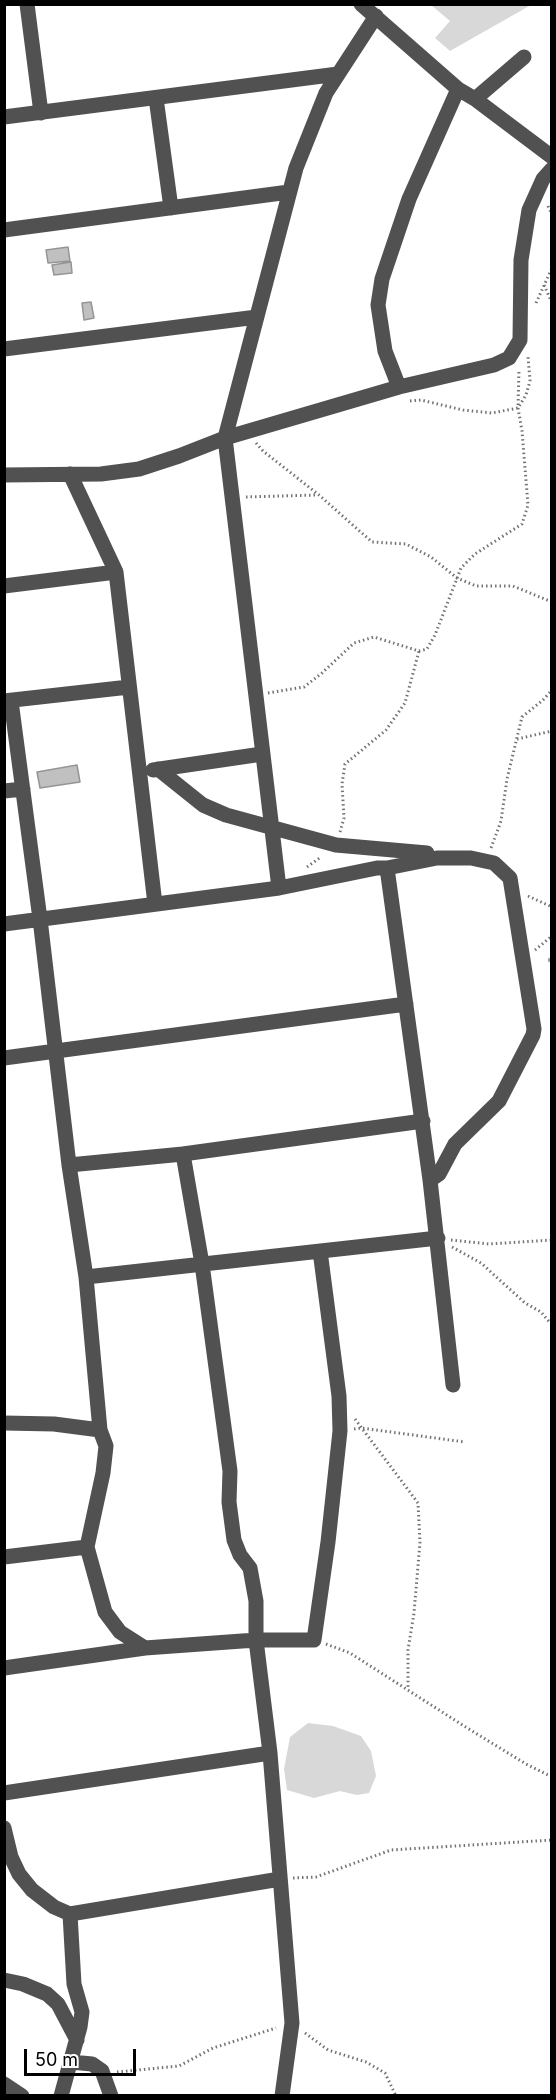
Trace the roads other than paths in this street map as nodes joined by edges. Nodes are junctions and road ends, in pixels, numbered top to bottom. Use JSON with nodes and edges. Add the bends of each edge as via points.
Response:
{"nodes":[{"id":1,"x":27,"y":4,"type":"edge"},
{"id":2,"x":361,"y":4,"type":"edge"},
{"id":3,"x":375,"y":16,"type":"junction"},
{"id":4,"x":524,"y":57,"type":"dead end"},
{"id":5,"x":338,"y":74,"type":"junction"},
{"id":6,"x":458,"y":89,"type":"junction"},
{"id":7,"x":156,"y":98,"type":"junction"},
{"id":8,"x":475,"y":99,"type":"junction"},
{"id":9,"x":41,"y":113,"type":"junction"},
{"id":10,"x":4,"y":117,"type":"edge"},
{"id":11,"x":552,"y":157,"type":"edge"},
{"id":12,"x":552,"y":169,"type":"edge"},
{"id":13,"x":290,"y":192,"type":"junction"},
{"id":14,"x":171,"y":208,"type":"junction"},
{"id":15,"x":4,"y":230,"type":"edge"},
{"id":16,"x":257,"y":317,"type":"junction"},
{"id":17,"x":4,"y":349,"type":"edge"},
{"id":18,"x":399,"y":387,"type":"junction"},
{"id":19,"x":225,"y":438,"type":"junction"},
{"id":20,"x":70,"y":474,"type":"junction"},
{"id":21,"x":4,"y":475,"type":"edge"},
{"id":22,"x":116,"y":572,"type":"junction"},
{"id":23,"x":4,"y":586,"type":"edge"},
{"id":24,"x":129,"y":687,"type":"junction"},
{"id":25,"x":8,"y":701,"type":"edge"},
{"id":26,"x":262,"y":754,"type":"junction"},
{"id":27,"x":158,"y":769,"type":"junction"},
{"id":28,"x":139,"y":773,"type":"junction"},
{"id":29,"x":23,"y":789,"type":"junction"},
{"id":30,"x":4,"y":791,"type":"edge"},
{"id":31,"x":270,"y":827,"type":"junction"},
{"id":32,"x":471,"y":858,"type":"junction"},
{"id":33,"x":387,"y":868,"type":"junction"},
{"id":34,"x":279,"y":888,"type":"junction"},
{"id":35,"x":155,"y":904,"type":"junction"},
{"id":36,"x":40,"y":919,"type":"junction"},
{"id":37,"x":4,"y":924,"type":"edge"},
{"id":38,"x":406,"y":1004,"type":"junction"},
{"id":39,"x":56,"y":1050,"type":"junction"},
{"id":40,"x":4,"y":1058,"type":"edge"},
{"id":41,"x":423,"y":1121,"type":"junction"},
{"id":42,"x":183,"y":1154,"type":"junction"},
{"id":43,"x":69,"y":1165,"type":"junction"},
{"id":44,"x":430,"y":1180,"type":"junction"},
{"id":45,"x":438,"y":1238,"type":"junction"},
{"id":46,"x":320,"y":1251,"type":"junction"},
{"id":47,"x":202,"y":1264,"type":"junction"},
{"id":48,"x":86,"y":1277,"type":"junction"},
{"id":49,"x":453,"y":1384,"type":"dead end"},
{"id":50,"x":4,"y":1423,"type":"edge"},
{"id":51,"x":100,"y":1430,"type":"junction"},
{"id":52,"x":87,"y":1547,"type":"junction"},
{"id":53,"x":4,"y":1557,"type":"edge"},
{"id":54,"x":256,"y":1640,"type":"junction"},
{"id":55,"x":145,"y":1648,"type":"junction"},
{"id":56,"x":4,"y":1668,"type":"edge"},
{"id":57,"x":270,"y":1754,"type":"junction"},
{"id":58,"x":4,"y":1793,"type":"edge"},
{"id":59,"x":4,"y":1828,"type":"edge"},
{"id":60,"x":280,"y":1879,"type":"junction"},
{"id":61,"x":70,"y":1914,"type":"junction"},
{"id":62,"x":4,"y":1980,"type":"edge"},
{"id":63,"x":77,"y":2040,"type":"junction"},
{"id":64,"x":71,"y":2062,"type":"junction"},
{"id":65,"x":4,"y":2084,"type":"edge"},
{"id":66,"x":22,"y":2096,"type":"edge"},
{"id":67,"x":61,"y":2096,"type":"edge"},
{"id":68,"x":111,"y":2096,"type":"edge"},
{"id":69,"x":282,"y":2096,"type":"edge"}],
"edges":[{"from":1,"to":9,"type":"street"},
{"from":2,"to":3,"type":"street"},
{"from":3,"to":5,"type":"street"},
{"from":3,"to":6,"type":"street"},
{"from":4,"to":8,"type":"street"},
{"from":5,"to":7,"type":"street"},
{"from":5,"to":13,"type":"street","via":[[326,93]]},
{"from":6,"to":8,"type":"street"},
{"from":6,"to":18,"type":"street","via":[[409,199],[382,279],[378,305],[385,351]]},
{"from":7,"to":9,"type":"street"},
{"from":7,"to":14,"type":"street"},
{"from":8,"to":11,"type":"street"},
{"from":9,"to":10,"type":"street"},
{"from":12,"to":18,"type":"street","via":[[529,210],[521,260],[520,340],[509,358]]},
{"from":13,"to":14,"type":"street"},
{"from":13,"to":16,"type":"street"},
{"from":14,"to":15,"type":"street"},
{"from":16,"to":17,"type":"street"},
{"from":16,"to":19,"type":"street"},
{"from":18,"to":19,"type":"street"},
{"from":19,"to":20,"type":"street","via":[[139,469]]},
{"from":19,"to":26,"type":"street"},
{"from":20,"to":21,"type":"street"},
{"from":20,"to":22,"type":"street"},
{"from":22,"to":23,"type":"street"},
{"from":22,"to":24,"type":"street"},
{"from":24,"to":25,"type":"street"},
{"from":24,"to":28,"type":"street"},
{"from":25,"to":29,"type":"street"},
{"from":26,"to":27,"type":"street"},
{"from":26,"to":31,"type":"street"},
{"from":27,"to":28,"type":"street"},
{"from":27,"to":31,"type":"street","via":[[203,805]]},
{"from":28,"to":35,"type":"street"},
{"from":29,"to":30,"type":"street"},
{"from":29,"to":36,"type":"street"},
{"from":31,"to":32,"type":"street","via":[[336,845]]},
{"from":31,"to":34,"type":"street"},
{"from":32,"to":33,"type":"street","via":[[437,858]]},
{"from":32,"to":44,"type":"street","via":[[499,867],[510,878],[533,1035],[499,1101],[455,1144],[439,1174]]},
{"from":33,"to":34,"type":"street"},
{"from":33,"to":38,"type":"street"},
{"from":34,"to":35,"type":"street"},
{"from":35,"to":36,"type":"street"},
{"from":36,"to":37,"type":"street"},
{"from":36,"to":39,"type":"street"},
{"from":38,"to":39,"type":"street"},
{"from":38,"to":41,"type":"street"},
{"from":39,"to":40,"type":"street"},
{"from":39,"to":43,"type":"street"},
{"from":41,"to":42,"type":"street"},
{"from":41,"to":44,"type":"street"},
{"from":42,"to":43,"type":"street"},
{"from":42,"to":47,"type":"street"},
{"from":43,"to":48,"type":"street"},
{"from":44,"to":45,"type":"street"},
{"from":45,"to":46,"type":"street"},
{"from":45,"to":49,"type":"street"},
{"from":46,"to":47,"type":"street"},
{"from":46,"to":54,"type":"street","via":[[340,1431],[314,1640]]},
{"from":47,"to":48,"type":"street"},
{"from":47,"to":54,"type":"street","via":[[230,1471],[234,1540],[250,1568],[256,1601]]},
{"from":48,"to":51,"type":"street"},
{"from":50,"to":51,"type":"street"},
{"from":51,"to":52,"type":"street","via":[[106,1446]]},
{"from":52,"to":53,"type":"street"},
{"from":52,"to":55,"type":"street","via":[[105,1612],[120,1632]]},
{"from":54,"to":55,"type":"street"},
{"from":54,"to":57,"type":"street"},
{"from":55,"to":56,"type":"street"},
{"from":57,"to":58,"type":"street"},
{"from":57,"to":60,"type":"street"},
{"from":59,"to":61,"type":"street","via":[[19,1874],[32,1890]]},
{"from":60,"to":61,"type":"street"},
{"from":60,"to":69,"type":"street","via":[[292,2023]]},
{"from":61,"to":63,"type":"street","via":[[74,1984],[82,2012]]},
{"from":62,"to":63,"type":"street","via":[[47,1994],[58,2004]]},
{"from":63,"to":64,"type":"street"},
{"from":64,"to":67,"type":"street"},
{"from":64,"to":68,"type":"street","via":[[92,2064],[102,2071]]},
{"from":65,"to":66,"type":"street"}]}
